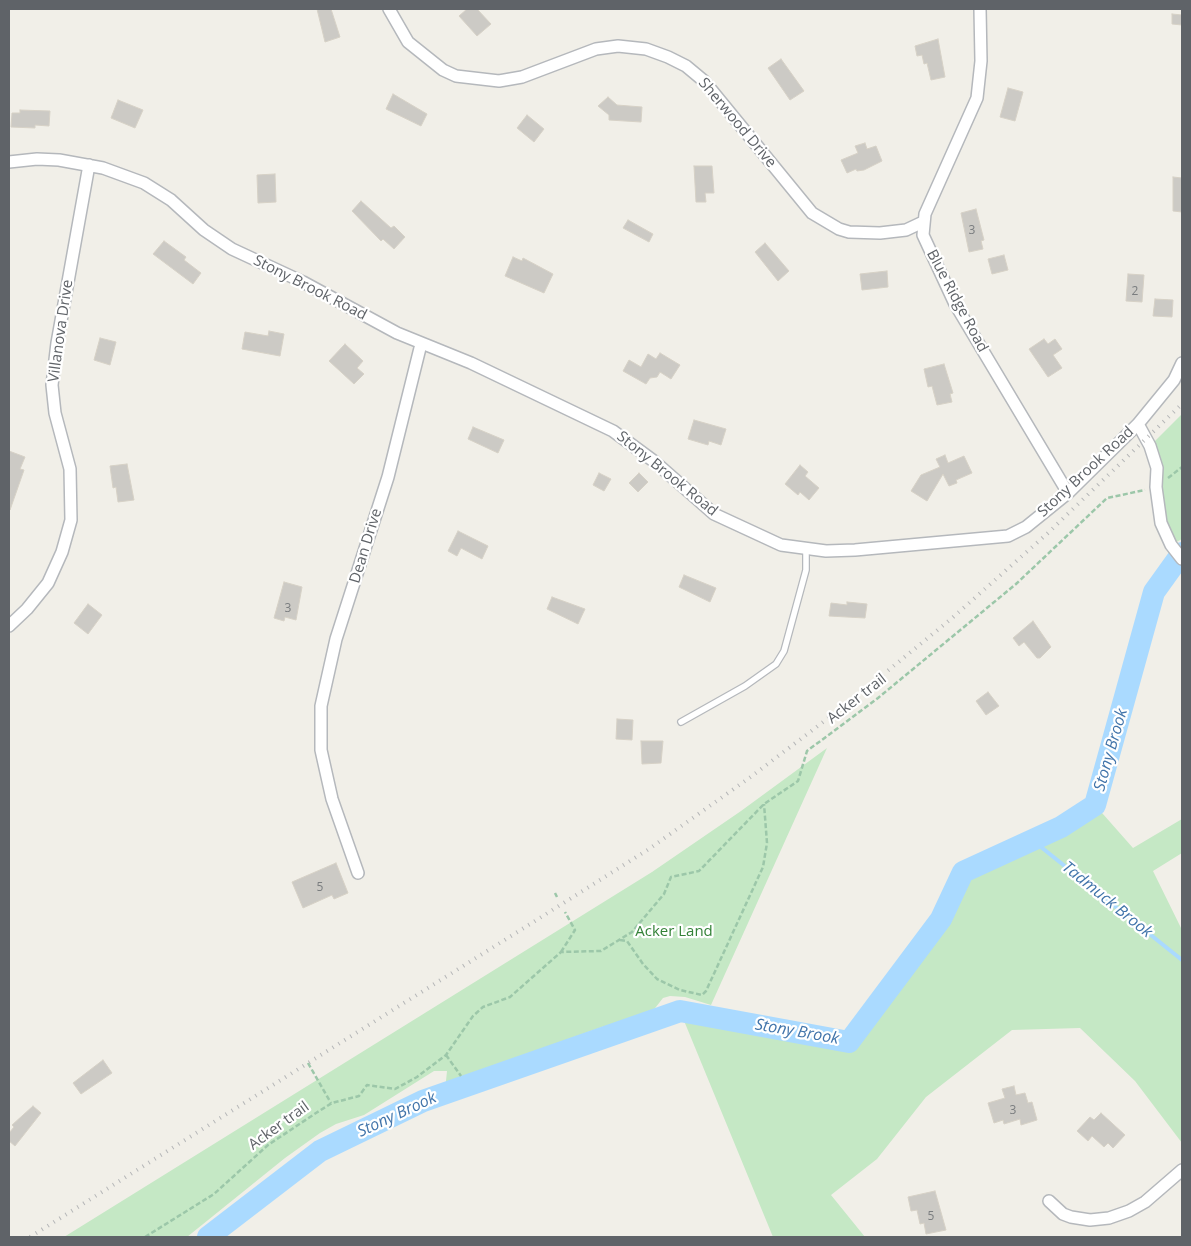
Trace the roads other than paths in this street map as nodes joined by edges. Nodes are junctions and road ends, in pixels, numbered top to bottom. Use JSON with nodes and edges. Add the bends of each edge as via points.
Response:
{"nodes":[{"id":1,"x":389,"y":9,"type":"edge"},
{"id":2,"x":980,"y":9,"type":"edge"},
{"id":3,"x":9,"y":162,"type":"edge"},
{"id":4,"x":89,"y":165,"type":"junction"},
{"id":5,"x":923,"y":222,"type":"junction"},
{"id":6,"x":421,"y":344,"type":"junction"},
{"id":7,"x":1182,"y":363,"type":"edge"},
{"id":8,"x":1138,"y":424,"type":"junction"},
{"id":9,"x":1068,"y":493,"type":"junction"},
{"id":10,"x":806,"y":548,"type":"junction"},
{"id":11,"x":1182,"y":559,"type":"edge"},
{"id":12,"x":9,"y":626,"type":"edge"},
{"id":13,"x":681,"y":722,"type":"dead end"},
{"id":14,"x":358,"y":873,"type":"dead end"},
{"id":15,"x":1182,"y":1170,"type":"edge"},
{"id":16,"x":1050,"y":1201,"type":"dead end"}],
"edges":[{"from":1,"to":5,"type":"street","name":"Sherwood Drive","via":[[408,42],[443,70],[456,76],[499,81],[522,77],[596,49],[618,46],[646,49],[668,56],[704,81],[812,213],[849,232],[906,230]]},
{"from":2,"to":5,"type":"street","via":[[981,60],[976,98]]},
{"from":3,"to":4,"type":"street","name":"Stony Brook Road","via":[[48,159]]},
{"from":4,"to":6,"type":"street","name":"Stony Brook Road","via":[[144,182],[232,250],[304,282]]},
{"from":4,"to":12,"type":"street","name":"Villanova Drive","via":[[52,385],[54,413],[70,469],[71,520],[62,552],[48,583]]},
{"from":5,"to":9,"type":"street","name":"Blue Ridge Road","via":[[923,235],[952,297]]},
{"from":6,"to":10,"type":"street","name":"Stony Brook Road","via":[[471,363],[613,431],[655,462],[714,514],[781,545]]},
{"from":6,"to":14,"type":"street","name":"Dean Drive","via":[[388,476],[336,640],[321,706],[321,750],[332,799]]},
{"from":7,"to":8,"type":"street","via":[[1174,380]]},
{"from":8,"to":9,"type":"street","name":"Stony Brook Road"},
{"from":8,"to":11,"type":"street","name":"Stony Brook Road","via":[[1157,468],[1161,523]]},
{"from":9,"to":10,"type":"street","name":"Stony Brook Road","via":[[1026,527],[1008,536],[855,550]]},
{"from":10,"to":13,"type":"lane","via":[[806,570],[784,651],[776,664],[745,686]]},
{"from":15,"to":16,"type":"street","via":[[1145,1202],[1109,1218],[1090,1220],[1072,1217],[1063,1214]]}]}
